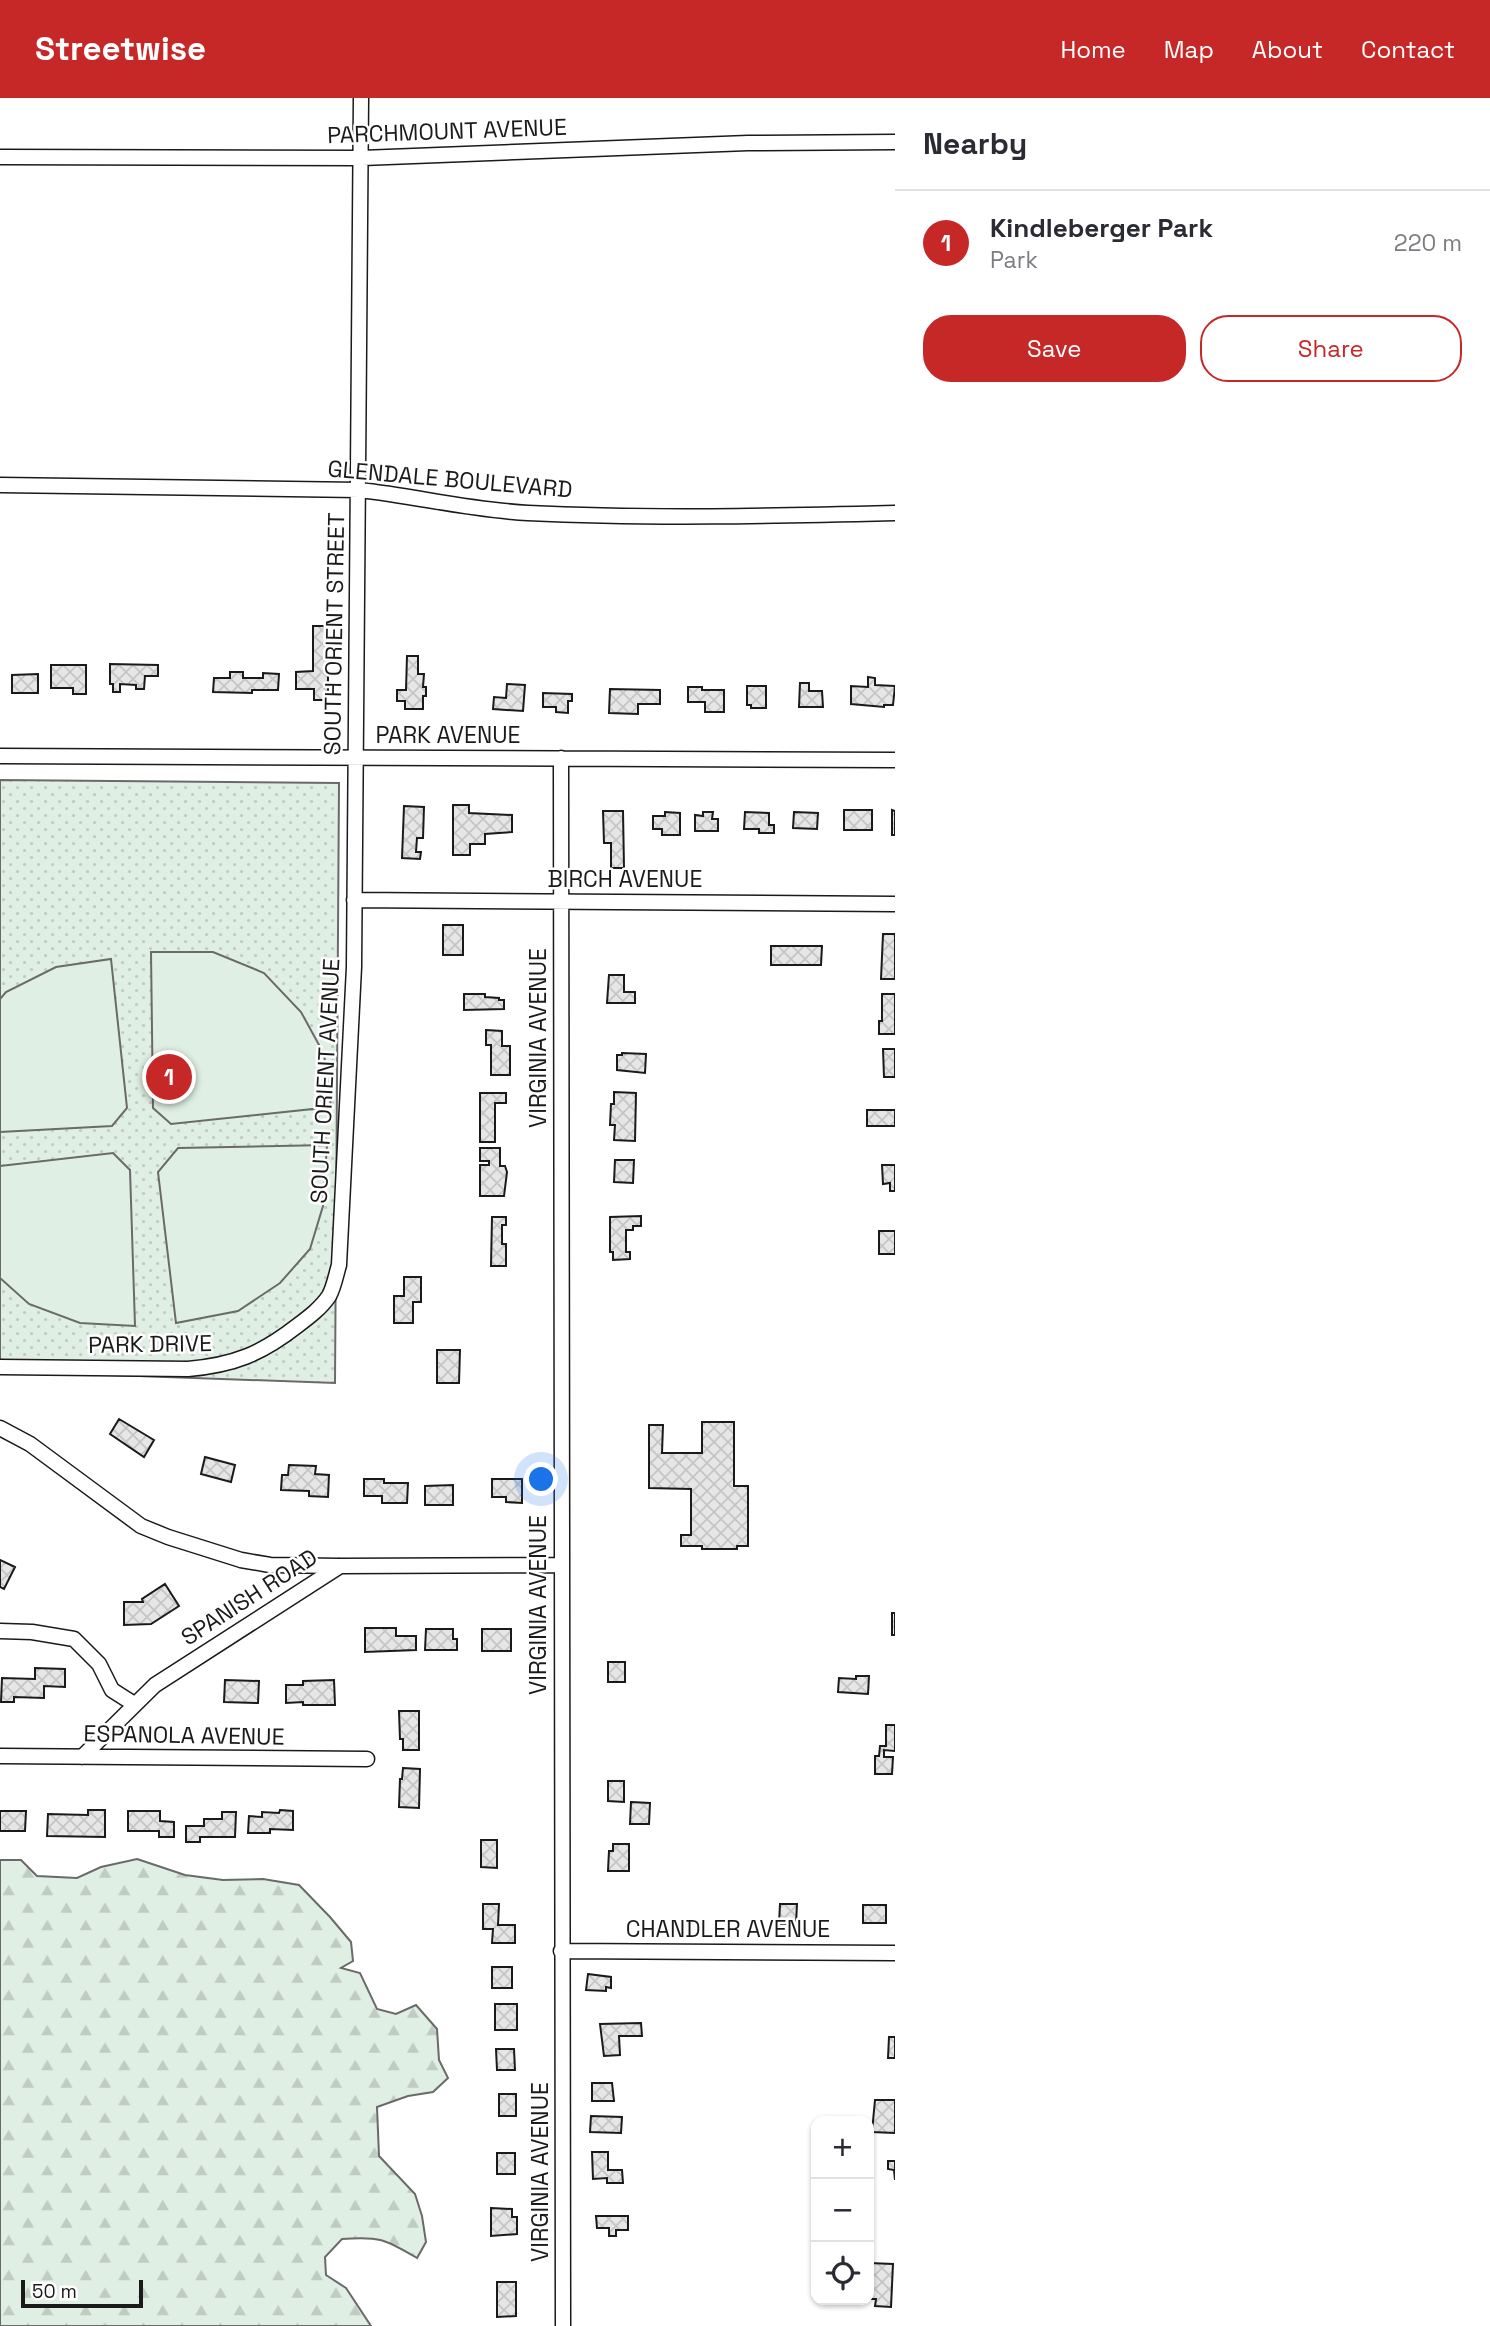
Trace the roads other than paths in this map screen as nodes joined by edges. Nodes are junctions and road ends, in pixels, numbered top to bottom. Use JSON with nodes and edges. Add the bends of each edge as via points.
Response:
{"nodes":[{"id":1,"x":361,"y":98,"type":"edge"},
{"id":2,"x":895,"y":142,"type":"edge"},
{"id":3,"x":0,"y":157,"type":"edge"},
{"id":4,"x":362,"y":158,"type":"junction"},
{"id":5,"x":0,"y":485,"type":"edge"},
{"id":6,"x":359,"y":490,"type":"junction"},
{"id":7,"x":895,"y":513,"type":"edge"},
{"id":8,"x":0,"y":756,"type":"edge"},
{"id":9,"x":355,"y":757,"type":"junction"},
{"id":10,"x":561,"y":758,"type":"junction"},
{"id":11,"x":895,"y":760,"type":"edge"},
{"id":12,"x":354,"y":900,"type":"junction"},
{"id":13,"x":561,"y":902,"type":"junction"},
{"id":14,"x":895,"y":904,"type":"edge"},
{"id":15,"x":339,"y":1265,"type":"joint"},
{"id":16,"x":0,"y":1367,"type":"edge"},
{"id":17,"x":0,"y":1428,"type":"edge"},
{"id":18,"x":561,"y":1565,"type":"junction"},
{"id":19,"x":340,"y":1566,"type":"junction"},
{"id":20,"x":0,"y":1631,"type":"edge"},
{"id":21,"x":134,"y":1704,"type":"junction"},
{"id":22,"x":0,"y":1756,"type":"edge"},
{"id":23,"x":82,"y":1757,"type":"junction"},
{"id":24,"x":367,"y":1759,"type":"dead end"},
{"id":25,"x":561,"y":1951,"type":"junction"},
{"id":26,"x":895,"y":1953,"type":"edge"},
{"id":27,"x":563,"y":2326,"type":"edge"}],
"edges":[{"from":1,"to":4,"type":"street","name":"SOUTH ORIENT STREET"},
{"from":2,"to":4,"type":"street","name":"PARCHMOUNT AVENUE"},
{"from":3,"to":4,"type":"street","name":"PARCHMOUNT AVENUE"},
{"from":4,"to":6,"type":"street","name":"SOUTH ORIENT STREET"},
{"from":5,"to":6,"type":"street","name":"GLENDALE BOULEVARD"},
{"from":6,"to":7,"type":"street","name":"GLENDALE BOULEVARD","via":[[527,513],[728,517]]},
{"from":6,"to":9,"type":"street","name":"SOUTH ORIENT STREET"},
{"from":8,"to":9,"type":"street","name":"PARK AVENUE"},
{"from":9,"to":10,"type":"street","name":"PARK AVENUE"},
{"from":9,"to":12,"type":"street","name":"SOUTH ORIENT STREET"},
{"from":10,"to":11,"type":"street","name":"PARK AVENUE"},
{"from":10,"to":13,"type":"street","name":"VIRGINIA AVENUE"},
{"from":12,"to":13,"type":"street","name":"BIRCH AVENUE"},
{"from":12,"to":15,"type":"street","name":"SOUTH ORIENT AVENUE"},
{"from":13,"to":14,"type":"street","name":"BIRCH AVENUE"},
{"from":13,"to":18,"type":"street","name":"VIRGINIA AVENUE"},
{"from":15,"to":16,"type":"street","name":"PARK DRIVE","via":[[330,1295],[316,1311],[276,1343],[246,1359],[188,1369]]},
{"from":17,"to":19,"type":"street","via":[[30,1444],[141,1526],[168,1537],[251,1562]]},
{"from":18,"to":19,"type":"street","name":"SPANISH ROAD"},
{"from":18,"to":25,"type":"street","name":"VIRGINIA AVENUE"},
{"from":19,"to":21,"type":"street","name":"SPANISH ROAD","via":[[155,1685]]},
{"from":20,"to":21,"type":"street","via":[[74,1639],[99,1664],[112,1690]]},
{"from":21,"to":23,"type":"street","name":"SPANISH ROAD"},
{"from":22,"to":23,"type":"street","name":"ESPANOLA AVENUE"},
{"from":23,"to":24,"type":"street","name":"ESPANOLA AVENUE"},
{"from":25,"to":26,"type":"street","name":"CHANDLER AVENUE"},
{"from":25,"to":27,"type":"street","name":"VIRGINIA AVENUE"}]}
